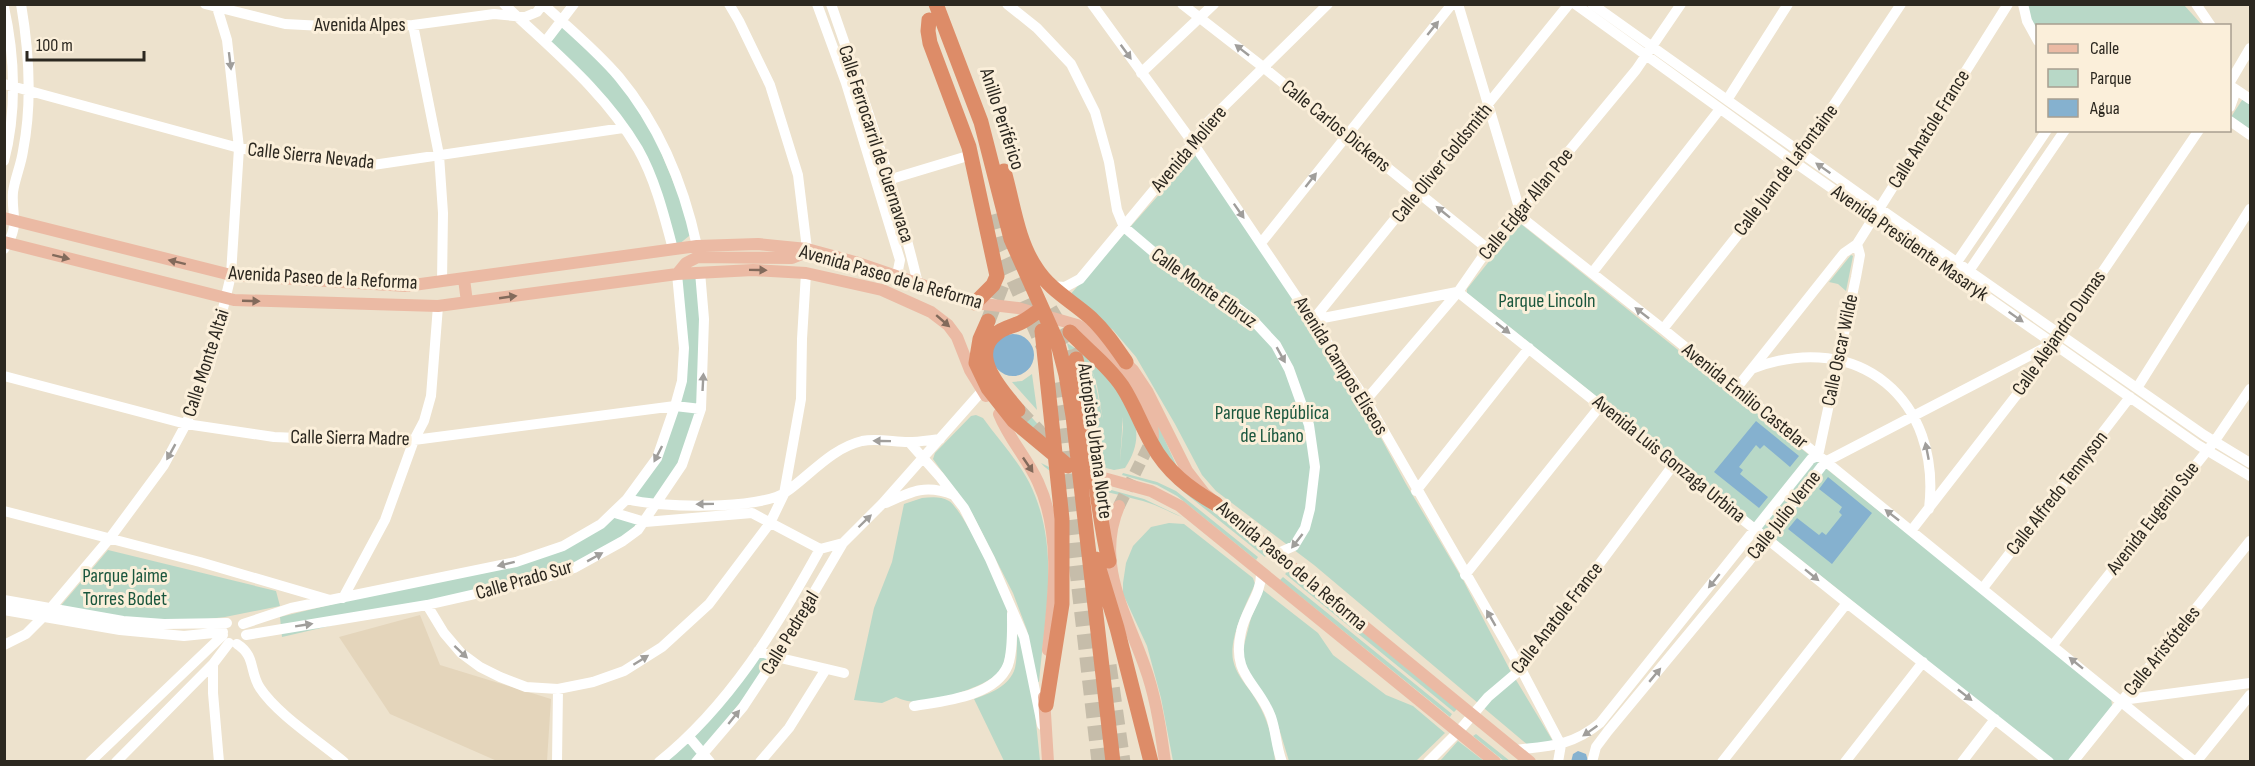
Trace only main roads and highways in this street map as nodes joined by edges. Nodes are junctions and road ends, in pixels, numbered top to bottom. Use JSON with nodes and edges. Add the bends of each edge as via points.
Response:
{"nodes":[{"id":1,"x":940,"y":4,"type":"edge"},
{"id":2,"x":927,"y":10,"type":"edge"},
{"id":3,"x":983,"y":181,"type":"dead end"},
{"id":4,"x":10,"y":219,"type":"edge"},
{"id":5,"x":1000,"y":234,"type":"junction"},
{"id":6,"x":6,"y":244,"type":"edge"},
{"id":7,"x":673,"y":249,"type":"junction"},
{"id":8,"x":1020,"y":249,"type":"dead end"},
{"id":9,"x":697,"y":251,"type":"junction"},
{"id":10,"x":700,"y":272,"type":"junction"},
{"id":11,"x":677,"y":274,"type":"junction"},
{"id":12,"x":464,"y":279,"type":"junction"},
{"id":13,"x":422,"y":284,"type":"junction"},
{"id":14,"x":1002,"y":285,"type":"tunnel mouth"},
{"id":15,"x":467,"y":302,"type":"junction"},
{"id":16,"x":975,"y":303,"type":"junction"},
{"id":17,"x":421,"y":306,"type":"junction"},
{"id":18,"x":1037,"y":312,"type":"junction"},
{"id":19,"x":989,"y":314,"type":"junction"},
{"id":20,"x":1054,"y":318,"type":"junction"},
{"id":21,"x":1042,"y":331,"type":"junction"},
{"id":22,"x":1070,"y":332,"type":"junction"},
{"id":23,"x":1038,"y":355,"type":"tunnel mouth"},
{"id":24,"x":1076,"y":359,"type":"tunnel mouth"},
{"id":25,"x":1124,"y":366,"type":"junction"},
{"id":26,"x":988,"y":394,"type":"junction"},
{"id":27,"x":1018,"y":410,"type":"tunnel mouth"},
{"id":28,"x":999,"y":414,"type":"junction"},
{"id":29,"x":1153,"y":437,"type":"tunnel mouth"},
{"id":30,"x":1068,"y":466,"type":"junction"},
{"id":31,"x":1185,"y":477,"type":"junction"},
{"id":32,"x":1216,"y":504,"type":"joint"},
{"id":33,"x":1119,"y":506,"type":"tunnel mouth"},
{"id":34,"x":1087,"y":537,"type":"junction"},
{"id":35,"x":1061,"y":541,"type":"junction"},
{"id":36,"x":1109,"y":561,"type":"junction"},
{"id":37,"x":1287,"y":563,"type":"junction"},
{"id":38,"x":1271,"y":580,"type":"junction"},
{"id":39,"x":1113,"y":584,"type":"junction"},
{"id":40,"x":1121,"y":643,"type":"junction"},
{"id":41,"x":1130,"y":661,"type":"junction"},
{"id":42,"x":1135,"y":703,"type":"junction"},
{"id":43,"x":1046,"y":705,"type":"junction"},
{"id":44,"x":1048,"y":762,"type":"edge"},
{"id":45,"x":1104,"y":762,"type":"edge"},
{"id":46,"x":1113,"y":762,"type":"edge"},
{"id":47,"x":1151,"y":762,"type":"edge"},
{"id":48,"x":1165,"y":762,"type":"edge"},
{"id":49,"x":1495,"y":762,"type":"edge"},
{"id":50,"x":1530,"y":762,"type":"edge"}],
"edges":[{"from":1,"to":8,"type":"highway","name":"Anillo Periférico","via":[[989,136]]},
{"from":1,"to":25,"type":"highway","via":[[992,130],[1028,254],[1050,286],[1099,326]]},
{"from":1,"to":34,"type":"highway","name":"Autopista Urbana Norte","via":[[981,122],[1011,239],[1058,344],[1071,400]]},
{"from":2,"to":3,"type":"highway","name":"Anillo Periférico","via":[[962,104]]},
{"from":2,"to":5,"type":"highway","name":"Autopista Urbana Norte","via":[[975,132]]},
{"from":2,"to":16,"type":"highway","via":[[930,43],[971,155],[997,276]]},
{"from":13,"to":4,"type":"main road","name":"Avenida Paseo de la Reforma","one_way":true,"via":[[231,275]]},
{"from":5,"to":14,"type":"highway","via":[[1005,268]]},
{"from":5,"to":21,"type":"highway","name":"Autopista Urbana Norte"},
{"from":6,"to":17,"type":"main road","name":"Avenida Paseo de la Reforma","one_way":true,"via":[[227,299]]},
{"from":7,"to":9,"type":"main road","name":"Avenida Paseo de la Reforma"},
{"from":7,"to":11,"type":"main road","name":"Calle Prado Sur"},
{"from":7,"to":12,"type":"main road","name":"Avenida Paseo de la Reforma"},
{"from":9,"to":10,"type":"main road","name":"Calle Prado Sur"},
{"from":9,"to":11,"type":"main road"},
{"from":9,"to":16,"type":"main road","name":"Avenida Paseo de la Reforma","via":[[792,258],[807,249]]},
{"from":10,"to":11,"type":"main road","name":"Avenida Paseo de la Reforma"},
{"from":10,"to":26,"type":"main road","name":"Avenida Paseo de la Reforma","one_way":true,"via":[[806,273],[882,290],[931,312],[948,325],[970,370]]},
{"from":15,"to":11,"type":"main road","name":"Avenida Paseo de la Reforma","one_way":true},
{"from":12,"to":13,"type":"main road","name":"Avenida Paseo de la Reforma"},
{"from":12,"to":15,"type":"main road"},
{"from":13,"to":17,"type":"main road"},
{"from":15,"to":17,"type":"main road","name":"Avenida Paseo de la Reforma"},
{"from":16,"to":19,"type":"main road","name":"Avenida Paseo de la Reforma"},
{"from":18,"to":19,"type":"main road","name":"Avenida Paseo de la Reforma","via":[[1018,308]]},
{"from":18,"to":20,"type":"main road","name":"Avenida Paseo de la Reforma"},
{"from":18,"to":27,"type":"highway","via":[[994,334],[987,345],[985,356],[993,376]]},
{"from":19,"to":26,"type":"highway","via":[[976,363]]},
{"from":20,"to":22,"type":"main road"},
{"from":20,"to":25,"type":"main road","name":"Avenida Paseo de la Reforma","via":[[1088,330]]},
{"from":21,"to":35,"type":"highway"},
{"from":21,"to":45,"type":"highway","name":"Autopista Urbana Norte","via":[[1056,372],[1068,446]]},
{"from":22,"to":25,"type":"main road"},
{"from":22,"to":31,"type":"highway","via":[[1114,375],[1155,451]]},
{"from":23,"to":35,"type":"highway"},
{"from":24,"to":36,"type":"highway"},
{"from":25,"to":29,"type":"main road","via":[[1148,413]]},
{"from":25,"to":31,"type":"main road","name":"Avenida Paseo de la Reforma","via":[[1147,391]]},
{"from":26,"to":28,"type":"main road","name":"Avenida Paseo de la Reforma"},
{"from":26,"to":30,"type":"highway"},
{"from":28,"to":30,"type":"main road","name":"Avenida Paseo de la Reforma","via":[[1043,454]]},
{"from":28,"to":43,"type":"main road","one_way":true,"via":[[1037,478],[1050,520],[1054,583],[1043,690]]},
{"from":30,"to":38,"type":"main road","name":"Avenida Paseo de la Reforma","via":[[1151,491],[1188,512]]},
{"from":31,"to":32,"type":"highway"},
{"from":32,"to":37,"type":"main road","name":"Avenida Paseo de la Reforma"},
{"from":33,"to":36,"type":"main road","via":[[1112,525]]},
{"from":34,"to":40,"type":"highway"},
{"from":34,"to":46,"type":"highway","name":"Autopista Urbana Norte"},
{"from":35,"to":43,"type":"highway","via":[[1062,604]]},
{"from":36,"to":39,"type":"main road"},
{"from":37,"to":38,"type":"main road","via":[[1274,568]]},
{"from":37,"to":50,"type":"main road","name":"Avenida Paseo de la Reforma"},
{"from":38,"to":49,"type":"main road","name":"Avenida Paseo de la Reforma"},
{"from":39,"to":41,"type":"highway"},
{"from":39,"to":48,"type":"main road","via":[[1152,691]]},
{"from":40,"to":41,"type":"highway"},
{"from":40,"to":42,"type":"highway"},
{"from":41,"to":42,"type":"highway"},
{"from":42,"to":47,"type":"highway"},
{"from":43,"to":44,"type":"main road"}]}
